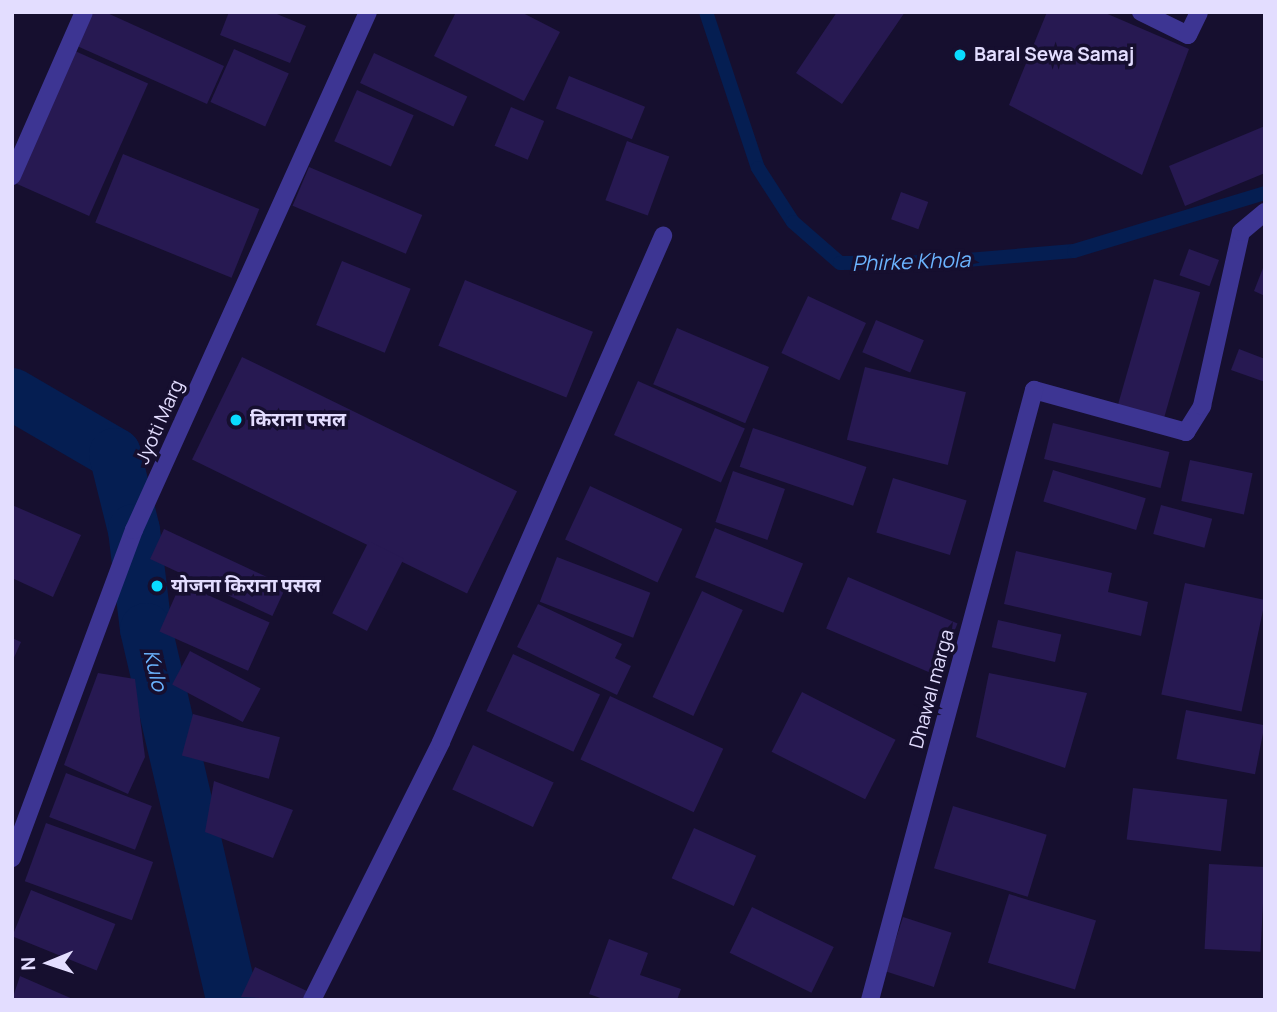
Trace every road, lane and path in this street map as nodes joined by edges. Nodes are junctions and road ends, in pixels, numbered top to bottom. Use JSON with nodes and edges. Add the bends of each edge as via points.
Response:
{"nodes":[{"id":1,"x":84,"y":12,"type":"edge"},
{"id":2,"x":368,"y":12,"type":"edge"},
{"id":3,"x":1141,"y":12,"type":"edge"},
{"id":4,"x":1199,"y":12,"type":"edge"},
{"id":5,"x":12,"y":176,"type":"edge"},
{"id":6,"x":1265,"y":212,"type":"edge"},
{"id":7,"x":663,"y":236,"type":"dead end"},
{"id":8,"x":12,"y":858,"type":"edge"},
{"id":9,"x":312,"y":1000,"type":"edge"},
{"id":10,"x":870,"y":1000,"type":"edge"}],
"edges":[{"from":1,"to":5,"type":"street"},
{"from":2,"to":8,"type":"street","name":"Jyoti Marg","via":[[134,530]]},
{"from":3,"to":4,"type":"street","via":[[1188,35]]},
{"from":6,"to":10,"type":"street","name":"Dhawal marga","via":[[1241,232],[1202,405],[1186,432],[1034,390]]},
{"from":7,"to":9,"type":"street","via":[[441,742]]}]}
